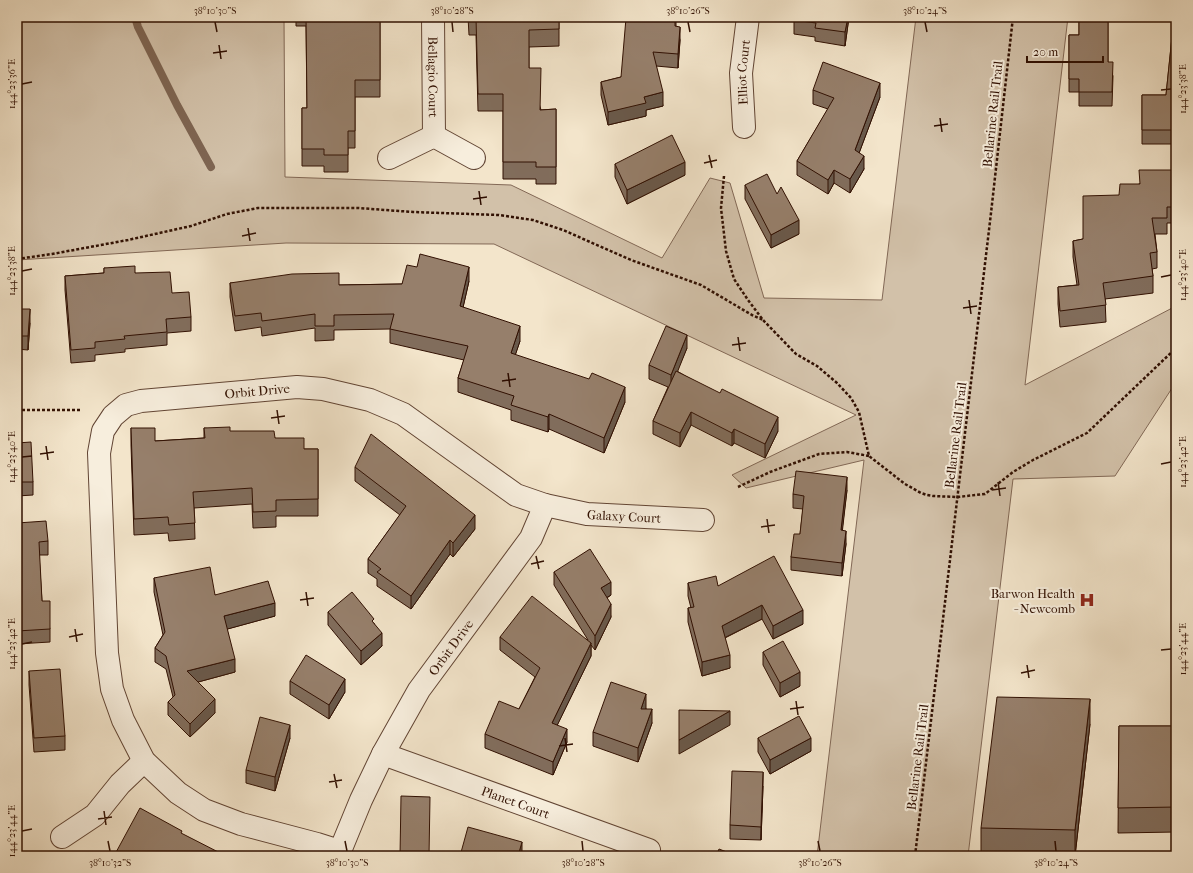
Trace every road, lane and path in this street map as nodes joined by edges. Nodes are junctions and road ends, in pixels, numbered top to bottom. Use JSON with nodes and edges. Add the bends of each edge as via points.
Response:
{"nodes":[{"id":1,"x":433,"y":17,"type":"edge"},
{"id":2,"x":748,"y":17,"type":"edge"},
{"id":3,"x":1012,"y":17,"type":"edge"},
{"id":4,"x":744,"y":127,"type":"dead end"},
{"id":5,"x":434,"y":136,"type":"junction"},
{"id":6,"x":389,"y":158,"type":"dead end"},
{"id":7,"x":474,"y":158,"type":"dead end"},
{"id":8,"x":724,"y":176,"type":"dead end"},
{"id":9,"x":17,"y":259,"type":"edge"},
{"id":10,"x":763,"y":320,"type":"junction"},
{"id":11,"x":1176,"y":348,"type":"edge"},
{"id":12,"x":17,"y":410,"type":"edge"},
{"id":13,"x":82,"y":410,"type":"dead end"},
{"id":14,"x":869,"y":456,"type":"junction"},
{"id":15,"x":738,"y":487,"type":"dead end"},
{"id":16,"x":957,"y":497,"type":"junction"},
{"id":17,"x":545,"y":505,"type":"junction"},
{"id":18,"x":703,"y":520,"type":"dead end"},
{"id":19,"x":383,"y":754,"type":"junction"},
{"id":20,"x":144,"y":761,"type":"junction"},
{"id":21,"x":62,"y":837,"type":"dead end"},
{"id":22,"x":649,"y":850,"type":"dead end"},
{"id":23,"x":339,"y":854,"type":"edge"},
{"id":24,"x":915,"y":856,"type":"edge"}],
"edges":[{"from":1,"to":5,"type":"street","name":"Bellagio Court"},
{"from":2,"to":4,"type":"street","name":"Elliot Court","via":[[741,73]]},
{"from":3,"to":16,"type":"path","name":"Bellarine Rail Trail"},
{"from":5,"to":6,"type":"street","name":"Bellagio Court"},
{"from":5,"to":7,"type":"street","name":"Bellagio Court"},
{"from":8,"to":10,"type":"path","via":[[721,208],[726,251],[734,279]]},
{"from":9,"to":10,"type":"path","via":[[128,240],[258,208],[358,208],[499,215],[533,220],[563,230],[701,285]]},
{"from":10,"to":14,"type":"path","via":[[796,354],[816,366],[851,398],[859,412]]},
{"from":11,"to":16,"type":"path","via":[[1087,433],[1013,472],[986,494]]},
{"from":12,"to":13,"type":"path"},
{"from":14,"to":15,"type":"path","via":[[847,452],[820,454]]},
{"from":14,"to":16,"type":"path","via":[[921,493]]},
{"from":16,"to":24,"type":"path","name":"Bellarine Rail Trail"},
{"from":17,"to":18,"type":"street","name":"Galaxy Court","via":[[587,514]]},
{"from":17,"to":19,"type":"street","name":"Orbit Drive","via":[[531,538],[419,690]]},
{"from":17,"to":20,"type":"street","name":"Orbit Drive","via":[[516,495],[403,414],[370,400],[323,389],[297,387],[141,401],[126,405],[113,416],[103,431],[99,453],[107,653],[112,689]]},
{"from":19,"to":22,"type":"street","name":"Planet Court"},
{"from":19,"to":23,"type":"street","name":"Orbit Drive"},
{"from":20,"to":21,"type":"street","via":[[120,784],[95,815]]},
{"from":20,"to":23,"type":"street","name":"Orbit Drive","via":[[178,793],[204,810],[241,824],[317,844]]}]}
